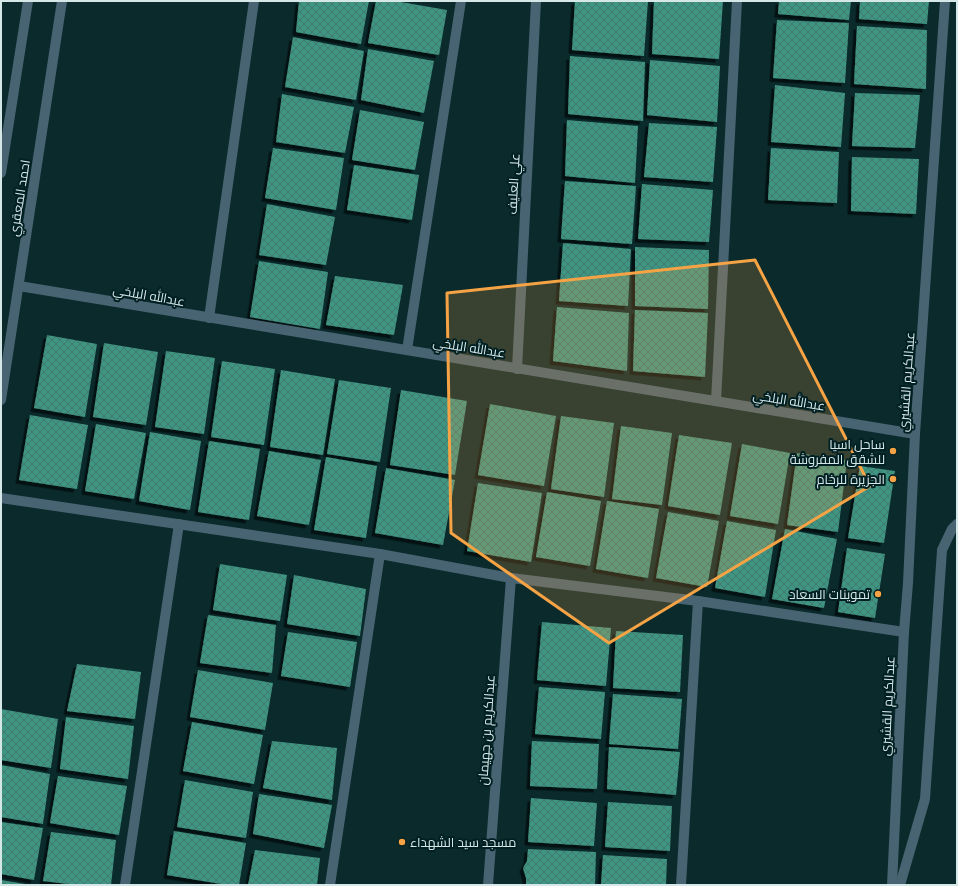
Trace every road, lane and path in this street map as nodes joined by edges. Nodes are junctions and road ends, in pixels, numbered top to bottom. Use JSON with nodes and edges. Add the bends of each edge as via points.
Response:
{"nodes":[{"id":1,"x":28,"y":1,"type":"edge"},
{"id":2,"x":62,"y":1,"type":"edge"},
{"id":3,"x":254,"y":1,"type":"edge"},
{"id":4,"x":461,"y":1,"type":"edge"},
{"id":5,"x":536,"y":1,"type":"edge"},
{"id":6,"x":737,"y":1,"type":"edge"},
{"id":7,"x":945,"y":1,"type":"edge"},
{"id":8,"x":1,"y":173,"type":"edge"},
{"id":9,"x":18,"y":286,"type":"junction"},
{"id":10,"x":208,"y":318,"type":"junction"},
{"id":11,"x":407,"y":350,"type":"junction"},
{"id":12,"x":517,"y":369,"type":"junction"},
{"id":13,"x":1,"y":400,"type":"edge"},
{"id":14,"x":716,"y":401,"type":"junction"},
{"id":15,"x":915,"y":434,"type":"junction"},
{"id":16,"x":1,"y":498,"type":"edge"},
{"id":17,"x":179,"y":524,"type":"junction"},
{"id":18,"x":957,"y":524,"type":"edge"},
{"id":19,"x":380,"y":554,"type":"junction"},
{"id":20,"x":511,"y":578,"type":"junction"},
{"id":21,"x":698,"y":601,"type":"junction"},
{"id":22,"x":904,"y":632,"type":"junction"},
{"id":23,"x":125,"y":885,"type":"edge"},
{"id":24,"x":330,"y":885,"type":"edge"},
{"id":25,"x":488,"y":885,"type":"edge"},
{"id":26,"x":681,"y":885,"type":"edge"},
{"id":27,"x":892,"y":885,"type":"edge"},
{"id":28,"x":900,"y":885,"type":"edge"}],
"edges":[{"from":1,"to":8,"type":"street","name":"احمد المعقري"},
{"from":2,"to":9,"type":"street","name":"احمد المعقري"},
{"from":3,"to":10,"type":"street"},
{"from":4,"to":11,"type":"street"},
{"from":5,"to":12,"type":"street","name":"علي العليف"},
{"from":6,"to":14,"type":"street"},
{"from":7,"to":15,"type":"street","name":"عبدالكريم القشيري"},
{"from":9,"to":10,"type":"street","name":"عبدالله البلخي"},
{"from":9,"to":13,"type":"street","name":"احمد المعقري"},
{"from":10,"to":11,"type":"street","name":"عبدالله البلخي"},
{"from":11,"to":12,"type":"street","name":"عبدالله البلخي"},
{"from":12,"to":14,"type":"street","name":"عبدالله البلخي"},
{"from":14,"to":15,"type":"street","name":"عبدالله البلخي"},
{"from":15,"to":22,"type":"street","name":"عبدالكريم القشيري"},
{"from":16,"to":17,"type":"street"},
{"from":17,"to":19,"type":"street"},
{"from":17,"to":23,"type":"street"},
{"from":18,"to":28,"type":"street","via":[[942,550],[925,799]]},
{"from":19,"to":20,"type":"street"},
{"from":19,"to":24,"type":"street"},
{"from":20,"to":21,"type":"street"},
{"from":20,"to":25,"type":"street","name":"عبدالكريم بن جهيمان"},
{"from":21,"to":22,"type":"street"},
{"from":21,"to":26,"type":"street"},
{"from":22,"to":27,"type":"street","name":"عبدالكريم القشيري"}]}
